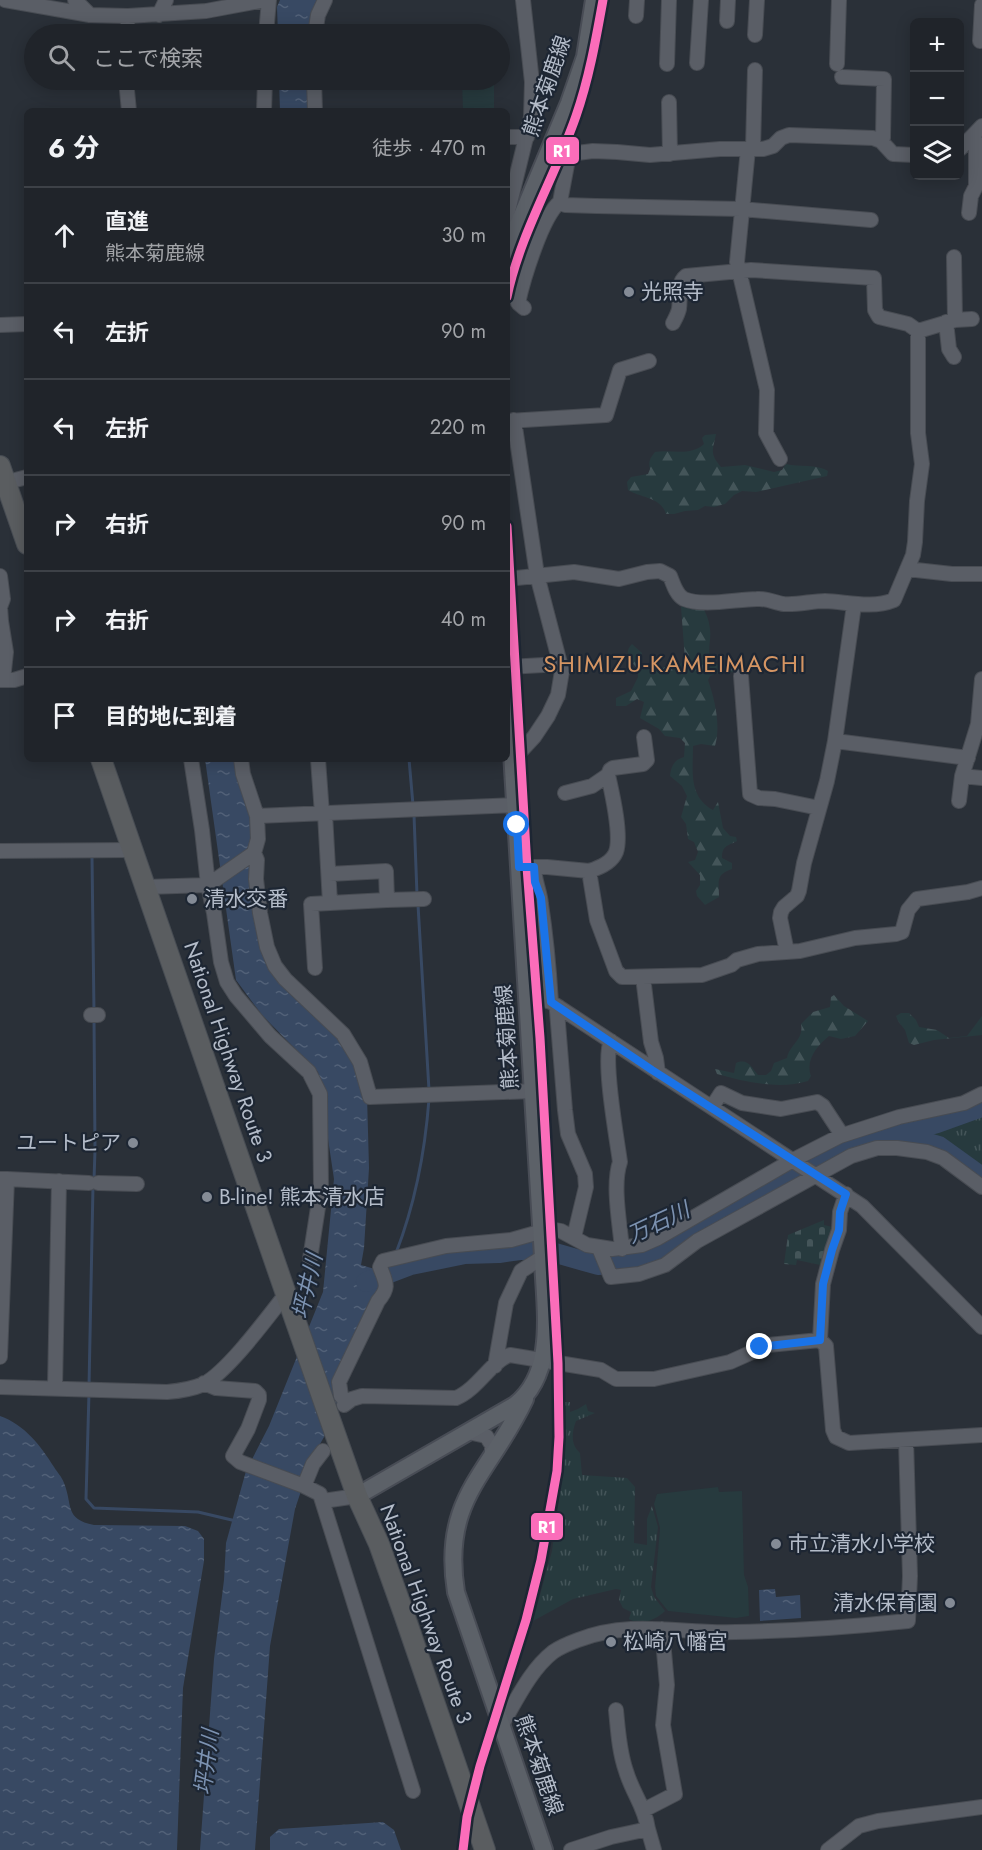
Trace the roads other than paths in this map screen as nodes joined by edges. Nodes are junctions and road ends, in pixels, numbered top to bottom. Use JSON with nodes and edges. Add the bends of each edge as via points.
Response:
{"nodes":[{"id":1,"x":4,"y":0,"type":"edge"},
{"id":2,"x":75,"y":0,"type":"edge"},
{"id":3,"x":166,"y":0,"type":"edge"},
{"id":4,"x":267,"y":0,"type":"edge"},
{"id":5,"x":325,"y":0,"type":"edge"},
{"id":6,"x":523,"y":0,"type":"edge"},
{"id":7,"x":594,"y":0,"type":"edge"},
{"id":8,"x":637,"y":0,"type":"edge"},
{"id":9,"x":669,"y":0,"type":"edge"},
{"id":10,"x":701,"y":0,"type":"edge"},
{"id":11,"x":728,"y":0,"type":"edge"},
{"id":12,"x":757,"y":0,"type":"edge"},
{"id":13,"x":839,"y":0,"type":"edge"},
{"id":14,"x":208,"y":5,"type":"edge"},
{"id":15,"x":982,"y":5,"type":"edge"},
{"id":16,"x":90,"y":15,"type":"junction"},
{"id":17,"x":159,"y":15,"type":"junction"},
{"id":18,"x":128,"y":16,"type":"junction"},
{"id":19,"x":636,"y":16,"type":"dead end"},
{"id":20,"x":727,"y":21,"type":"dead end"},
{"id":21,"x":128,"y":24,"type":"edge"},
{"id":22,"x":266,"y":24,"type":"edge"},
{"id":23,"x":317,"y":24,"type":"edge"},
{"id":24,"x":755,"y":35,"type":"dead end"},
{"id":25,"x":980,"y":41,"type":"dead end"},
{"id":26,"x":697,"y":63,"type":"dead end"},
{"id":27,"x":667,"y":64,"type":"dead end"},
{"id":28,"x":755,"y":70,"type":"dead end"},
{"id":29,"x":127,"y":90,"type":"edge"},
{"id":30,"x":265,"y":90,"type":"edge"},
{"id":31,"x":314,"y":90,"type":"edge"},
{"id":32,"x":669,"y":102,"type":"dead end"},
{"id":33,"x":129,"y":108,"type":"edge"},
{"id":34,"x":264,"y":108,"type":"edge"},
{"id":35,"x":315,"y":108,"type":"edge"},
{"id":36,"x":977,"y":131,"type":"edge"},
{"id":37,"x":510,"y":137,"type":"edge"},
{"id":38,"x":527,"y":137,"type":"junction"},
{"id":39,"x":881,"y":141,"type":"junction"},
{"id":40,"x":964,"y":145,"type":"edge"},
{"id":41,"x":750,"y":149,"type":"junction"},
{"id":42,"x":910,"y":151,"type":"edge"},
{"id":43,"x":549,"y":152,"type":"junction"},
{"id":44,"x":569,"y":154,"type":"junction"},
{"id":45,"x":670,"y":154,"type":"junction"},
{"id":46,"x":560,"y":202,"type":"junction"},
{"id":47,"x":510,"y":203,"type":"edge"},
{"id":48,"x":741,"y":209,"type":"junction"},
{"id":49,"x":969,"y":213,"type":"dead end"},
{"id":50,"x":872,"y":220,"type":"dead end"},
{"id":51,"x":510,"y":245,"type":"edge"},
{"id":52,"x":954,"y":257,"type":"dead end"},
{"id":53,"x":739,"y":270,"type":"junction"},
{"id":54,"x":524,"y":308,"type":"dead end"},
{"id":55,"x":972,"y":319,"type":"dead end"},
{"id":56,"x":951,"y":322,"type":"junction"},
{"id":57,"x":24,"y":324,"type":"edge"},
{"id":58,"x":673,"y":324,"type":"dead end"},
{"id":59,"x":0,"y":325,"type":"edge"},
{"id":60,"x":918,"y":331,"type":"junction"},
{"id":61,"x":954,"y":357,"type":"dead end"},
{"id":62,"x":649,"y":361,"type":"dead end"},
{"id":63,"x":511,"y":420,"type":"edge"},
{"id":64,"x":780,"y":459,"type":"dead end"},
{"id":65,"x":2,"y":477,"type":"edge"},
{"id":66,"x":24,"y":477,"type":"edge"},
{"id":67,"x":24,"y":536,"type":"edge"},
{"id":68,"x":907,"y":569,"type":"junction"},
{"id":69,"x":982,"y":574,"type":"edge"},
{"id":70,"x":537,"y":575,"type":"junction"},
{"id":71,"x":0,"y":576,"type":"edge"},
{"id":72,"x":510,"y":579,"type":"edge"},
{"id":73,"x":854,"y":605,"type":"junction"},
{"id":74,"x":561,"y":664,"type":"junction"},
{"id":75,"x":510,"y":669,"type":"edge"},
{"id":76,"x":24,"y":676,"type":"edge"},
{"id":77,"x":741,"y":676,"type":"dead end"},
{"id":78,"x":982,"y":679,"type":"edge"},
{"id":79,"x":1,"y":680,"type":"edge"},
{"id":80,"x":981,"y":706,"type":"edge"},
{"id":81,"x":510,"y":720,"type":"edge"},
{"id":82,"x":644,"y":736,"type":"dead end"},
{"id":83,"x":835,"y":741,"type":"junction"},
{"id":84,"x":512,"y":754,"type":"junction"},
{"id":85,"x":968,"y":758,"type":"junction"},
{"id":86,"x":102,"y":762,"type":"edge"},
{"id":87,"x":191,"y":762,"type":"edge"},
{"id":88,"x":241,"y":762,"type":"edge"},
{"id":89,"x":318,"y":762,"type":"edge"},
{"id":90,"x":609,"y":775,"type":"junction"},
{"id":91,"x":962,"y":776,"type":"junction"},
{"id":92,"x":982,"y":778,"type":"edge"},
{"id":93,"x":565,"y":793,"type":"dead end"},
{"id":94,"x":959,"y":801,"type":"dead end"},
{"id":95,"x":516,"y":805,"type":"junction"},
{"id":96,"x":819,"y":808,"type":"junction"},
{"id":97,"x":323,"y":814,"type":"junction"},
{"id":98,"x":257,"y":816,"type":"junction"},
{"id":99,"x":132,"y":850,"type":"junction"},
{"id":100,"x":0,"y":851,"type":"edge"},
{"id":101,"x":252,"y":855,"type":"junction"},
{"id":102,"x":526,"y":867,"type":"junction"},
{"id":103,"x":589,"y":871,"type":"junction"},
{"id":104,"x":329,"y":874,"type":"junction"},
{"id":105,"x":212,"y":883,"type":"junction"},
{"id":106,"x":146,"y":887,"type":"junction"},
{"id":107,"x":982,"y":888,"type":"edge"},
{"id":108,"x":424,"y":899,"type":"dead end"},
{"id":109,"x":387,"y":900,"type":"junction"},
{"id":110,"x":330,"y":903,"type":"junction"},
{"id":111,"x":787,"y":952,"type":"junction"},
{"id":112,"x":315,"y":968,"type":"dead end"},
{"id":113,"x":643,"y":977,"type":"junction"},
{"id":114,"x":526,"y":995,"type":"junction"},
{"id":115,"x":555,"y":1005,"type":"junction"},
{"id":116,"x":611,"y":1041,"type":"junction"},
{"id":117,"x":658,"y":1073,"type":"junction"},
{"id":118,"x":533,"y":1091,"type":"junction"},
{"id":119,"x":982,"y":1094,"type":"edge"},
{"id":120,"x":712,"y":1107,"type":"junction"},
{"id":121,"x":842,"y":1135,"type":"junction"},
{"id":122,"x":796,"y":1161,"type":"junction"},
{"id":123,"x":816,"y":1174,"type":"junction"},
{"id":124,"x":3,"y":1179,"type":"edge"},
{"id":125,"x":59,"y":1181,"type":"junction"},
{"id":126,"x":136,"y":1184,"type":"dead end"},
{"id":127,"x":982,"y":1187,"type":"edge"},
{"id":128,"x":846,"y":1194,"type":"junction"},
{"id":129,"x":542,"y":1234,"type":"junction"},
{"id":130,"x":574,"y":1237,"type":"junction"},
{"id":131,"x":622,"y":1249,"type":"junction"},
{"id":132,"x":600,"y":1251,"type":"junction"},
{"id":133,"x":543,"y":1257,"type":"junction"},
{"id":134,"x":310,"y":1258,"type":"dead end"},
{"id":135,"x":286,"y":1294,"type":"junction"},
{"id":136,"x":982,"y":1327,"type":"edge"},
{"id":137,"x":820,"y":1340,"type":"junction"},
{"id":138,"x":0,"y":1357,"type":"edge"},
{"id":139,"x":542,"y":1361,"type":"junction"},
{"id":140,"x":495,"y":1366,"type":"junction"},
{"id":141,"x":204,"y":1383,"type":"junction"},
{"id":142,"x":0,"y":1387,"type":"edge"},
{"id":143,"x":55,"y":1388,"type":"junction"},
{"id":144,"x":527,"y":1396,"type":"junction"},
{"id":145,"x":340,"y":1404,"type":"junction"},
{"id":146,"x":468,"y":1432,"type":"junction"},
{"id":147,"x":982,"y":1435,"type":"edge"},
{"id":148,"x":906,"y":1440,"type":"junction"},
{"id":149,"x":323,"y":1451,"type":"dead end"},
{"id":150,"x":492,"y":1453,"type":"junction"},
{"id":151,"x":300,"y":1484,"type":"junction"},
{"id":152,"x":357,"y":1496,"type":"junction"},
{"id":153,"x":323,"y":1501,"type":"junction"},
{"id":154,"x":662,"y":1629,"type":"junction"},
{"id":155,"x":616,"y":1710,"type":"dead end"},
{"id":156,"x":501,"y":1726,"type":"junction"},
{"id":157,"x":413,"y":1791,"type":"dead end"},
{"id":158,"x":982,"y":1807,"type":"edge"},
{"id":159,"x":644,"y":1810,"type":"junction"},
{"id":160,"x":469,"y":1822,"type":"edge"},
{"id":161,"x":648,"y":1829,"type":"junction"},
{"id":162,"x":485,"y":1850,"type":"edge"},
{"id":163,"x":544,"y":1850,"type":"edge"},
{"id":164,"x":571,"y":1850,"type":"edge"},
{"id":165,"x":654,"y":1850,"type":"edge"},
{"id":166,"x":828,"y":1850,"type":"edge"}],
"edges":[{"from":1,"to":16,"type":"street"},
{"from":2,"to":16,"type":"street"},
{"from":3,"to":17,"type":"street"},
{"from":4,"to":14,"type":"street"},
{"from":4,"to":22,"type":"street"},
{"from":5,"to":23,"type":"street"},
{"from":6,"to":38,"type":"street","via":[[532,82]]},
{"from":7,"to":43,"type":"main road","name":"熊本菊鹿線","via":[[585,57]]},
{"from":8,"to":19,"type":"street"},
{"from":9,"to":27,"type":"street"},
{"from":10,"to":26,"type":"street"},
{"from":11,"to":20,"type":"street"},
{"from":12,"to":24,"type":"street"},
{"from":13,"to":39,"type":"street","via":[[839,70],[884,78]]},
{"from":14,"to":17,"type":"street"},
{"from":15,"to":25,"type":"street"},
{"from":16,"to":18,"type":"street"},
{"from":17,"to":18,"type":"street"},
{"from":18,"to":21,"type":"street"},
{"from":28,"to":41,"type":"street"},
{"from":29,"to":33,"type":"street"},
{"from":30,"to":34,"type":"street"},
{"from":31,"to":35,"type":"street"},
{"from":32,"to":45,"type":"street"},
{"from":36,"to":40,"type":"street"},
{"from":36,"to":49,"type":"street","via":[[976,186]]},
{"from":37,"to":38,"type":"street"},
{"from":38,"to":47,"type":"street"},
{"from":39,"to":41,"type":"street","via":[[854,136],[789,135],[773,146]]},
{"from":39,"to":42,"type":"street","via":[[893,154]]},
{"from":41,"to":45,"type":"street"},
{"from":41,"to":48,"type":"street"},
{"from":43,"to":44,"type":"street"},
{"from":43,"to":51,"type":"main road","name":"熊本菊鹿線"},
{"from":44,"to":45,"type":"street"},
{"from":44,"to":46,"type":"street"},
{"from":46,"to":48,"type":"street"},
{"from":46,"to":54,"type":"street","via":[[547,220],[521,286],[518,303]]},
{"from":48,"to":50,"type":"street"},
{"from":48,"to":53,"type":"street"},
{"from":52,"to":56,"type":"street"},
{"from":53,"to":58,"type":"street","via":[[683,278]]},
{"from":53,"to":60,"type":"street","via":[[874,278],[875,310],[879,317],[908,324]]},
{"from":53,"to":64,"type":"street","via":[[767,390],[766,433]]},
{"from":55,"to":56,"type":"street"},
{"from":56,"to":60,"type":"street"},
{"from":56,"to":61,"type":"street","via":[[949,349]]},
{"from":57,"to":59,"type":"street"},
{"from":60,"to":68,"type":"street","via":[[918,433],[922,464],[915,542]]},
{"from":62,"to":63,"type":"street","via":[[620,370],[606,415]]},
{"from":63,"to":70,"type":"street"},
{"from":65,"to":66,"type":"street"},
{"from":65,"to":67,"type":"highway"},
{"from":68,"to":69,"type":"street"},
{"from":68,"to":73,"type":"street","via":[[894,600]]},
{"from":70,"to":72,"type":"street"},
{"from":70,"to":73,"type":"street","via":[[574,572],[619,579],[660,571],[670,576],[683,598],[692,601],[761,598],[788,604]]},
{"from":70,"to":74,"type":"street"},
{"from":71,"to":79,"type":"street","via":[[6,652]]},
{"from":73,"to":83,"type":"street"},
{"from":74,"to":75,"type":"street"},
{"from":74,"to":84,"type":"street","via":[[558,695],[548,716],[520,752]]},
{"from":76,"to":79,"type":"street"},
{"from":77,"to":96,"type":"street","via":[[750,794]]},
{"from":78,"to":80,"type":"street"},
{"from":80,"to":85,"type":"street"},
{"from":81,"to":84,"type":"main road","name":"熊本菊鹿線"},
{"from":82,"to":90,"type":"street","via":[[647,760],[613,768]]},
{"from":83,"to":85,"type":"street"},
{"from":83,"to":96,"type":"street"},
{"from":84,"to":95,"type":"main road","name":"熊本菊鹿線"},
{"from":85,"to":91,"type":"street"},
{"from":86,"to":99,"type":"highway","name":"National Highway Route 3"},
{"from":87,"to":105,"type":"street"},
{"from":88,"to":98,"type":"street"},
{"from":89,"to":97,"type":"street"},
{"from":90,"to":93,"type":"street","via":[[592,786]]},
{"from":90,"to":103,"type":"street","via":[[617,818],[616,852],[608,862]]},
{"from":91,"to":92,"type":"street"},
{"from":91,"to":94,"type":"street"},
{"from":95,"to":97,"type":"street"},
{"from":95,"to":102,"type":"main road","name":"熊本菊鹿線"},
{"from":96,"to":111,"type":"street","via":[[799,891],[781,912]]},
{"from":97,"to":98,"type":"street"},
{"from":97,"to":104,"type":"street"},
{"from":98,"to":101,"type":"street","via":[[258,839]]},
{"from":99,"to":100,"type":"street"},
{"from":99,"to":106,"type":"highway","name":"National Highway Route 3"},
{"from":101,"to":105,"type":"street"},
{"from":101,"to":118,"type":"street","via":[[257,860],[260,914],[275,966],[343,1034],[360,1062],[370,1097]]},
{"from":102,"to":103,"type":"street"},
{"from":102,"to":114,"type":"main road","name":"熊本菊鹿線"},
{"from":102,"to":115,"type":"street","via":[[541,898]]},
{"from":103,"to":113,"type":"street","via":[[597,920],[616,971],[622,977]]},
{"from":104,"to":109,"type":"street","via":[[386,871]]},
{"from":104,"to":110,"type":"street"},
{"from":105,"to":106,"type":"street"},
{"from":105,"to":134,"type":"street","via":[[227,982],[270,1036],[309,1072],[320,1094],[321,1188]]},
{"from":106,"to":135,"type":"highway","name":"National Highway Route 3"},
{"from":107,"to":111,"type":"street","via":[[917,899],[908,910],[902,932],[896,934]]},
{"from":108,"to":109,"type":"street"},
{"from":109,"to":110,"type":"street"},
{"from":110,"to":112,"type":"street","via":[[311,904]]},
{"from":111,"to":113,"type":"street","via":[[758,954],[702,975]]},
{"from":113,"to":117,"type":"street"},
{"from":114,"to":115,"type":"street"},
{"from":114,"to":118,"type":"main road","name":"熊本菊鹿線"},
{"from":115,"to":116,"type":"street"},
{"from":115,"to":130,"type":"street","via":[[564,1110],[570,1141],[585,1174],[586,1187]]},
{"from":116,"to":117,"type":"street"},
{"from":116,"to":131,"type":"street","via":[[607,1048],[608,1068],[620,1162],[617,1183]]},
{"from":117,"to":120,"type":"street"},
{"from":118,"to":129,"type":"main road","name":"熊本菊鹿線"},
{"from":119,"to":121,"type":"street","via":[[964,1103]]},
{"from":120,"to":121,"type":"street","via":[[721,1093],[742,1103],[781,1109],[817,1102]]},
{"from":120,"to":122,"type":"street"},
{"from":121,"to":122,"type":"street"},
{"from":122,"to":123,"type":"street"},
{"from":122,"to":131,"type":"street","via":[[658,1238]]},
{"from":123,"to":127,"type":"street","via":[[851,1156],[897,1148],[943,1158]]},
{"from":123,"to":128,"type":"street"},
{"from":123,"to":132,"type":"street","via":[[697,1241],[657,1269],[611,1277]]},
{"from":124,"to":125,"type":"street"},
{"from":124,"to":138,"type":"street"},
{"from":125,"to":126,"type":"street"},
{"from":125,"to":143,"type":"street"},
{"from":128,"to":136,"type":"street","via":[[889,1231]]},
{"from":128,"to":137,"type":"street","via":[[823,1284]]},
{"from":129,"to":130,"type":"street","via":[[561,1231]]},
{"from":129,"to":133,"type":"main road","name":"熊本菊鹿線"},
{"from":129,"to":145,"type":"street","via":[[427,1250],[383,1261],[380,1267],[386,1292],[339,1382]]},
{"from":130,"to":132,"type":"street"},
{"from":131,"to":132,"type":"street"},
{"from":133,"to":139,"type":"main road","name":"熊本菊鹿線","via":[[546,1324]]},
{"from":133,"to":140,"type":"street","via":[[521,1271],[506,1303]]},
{"from":135,"to":141,"type":"street","via":[[241,1349]]},
{"from":135,"to":145,"type":"highway","name":"National Highway Route 3"},
{"from":137,"to":139,"type":"street","via":[[768,1345],[730,1362],[654,1379],[623,1381],[601,1370]]},
{"from":137,"to":148,"type":"street","via":[[826,1347],[836,1437],[849,1443]]},
{"from":139,"to":140,"type":"street","via":[[510,1355]]},
{"from":139,"to":144,"type":"main road","name":"熊本菊鹿線"},
{"from":140,"to":145,"type":"street","via":[[456,1398],[362,1396]]},
{"from":141,"to":143,"type":"street","via":[[167,1392]]},
{"from":141,"to":151,"type":"street","via":[[216,1388],[255,1391],[259,1395],[248,1430],[233,1455],[240,1462]]},
{"from":142,"to":143,"type":"street"},
{"from":144,"to":146,"type":"main road"},
{"from":144,"to":150,"type":"main road","name":"熊本菊鹿線"},
{"from":145,"to":152,"type":"highway","name":"National Highway Route 3"},
{"from":146,"to":150,"type":"street","via":[[486,1436]]},
{"from":146,"to":152,"type":"main road"},
{"from":147,"to":148,"type":"street"},
{"from":148,"to":154,"type":"street","via":[[908,1621],[731,1633]]},
{"from":149,"to":151,"type":"street"},
{"from":150,"to":156,"type":"main road","name":"熊本菊鹿線","via":[[466,1496],[452,1550],[456,1592]]},
{"from":151,"to":153,"type":"street","via":[[320,1494]]},
{"from":152,"to":153,"type":"street"},
{"from":152,"to":160,"type":"highway","name":"National Highway Route 3","via":[[379,1544]]},
{"from":153,"to":157,"type":"street"},
{"from":154,"to":156,"type":"street","via":[[609,1630],[555,1651],[528,1681]]},
{"from":154,"to":159,"type":"street","via":[[668,1685],[663,1725],[675,1794]]},
{"from":155,"to":159,"type":"street","via":[[626,1774]]},
{"from":156,"to":163,"type":"main road","name":"熊本菊鹿線"},
{"from":158,"to":166,"type":"street","via":[[860,1826]]},
{"from":159,"to":161,"type":"street"},
{"from":160,"to":162,"type":"highway","name":"National Highway Route 3"},
{"from":161,"to":164,"type":"street"},
{"from":161,"to":165,"type":"street"}]}
